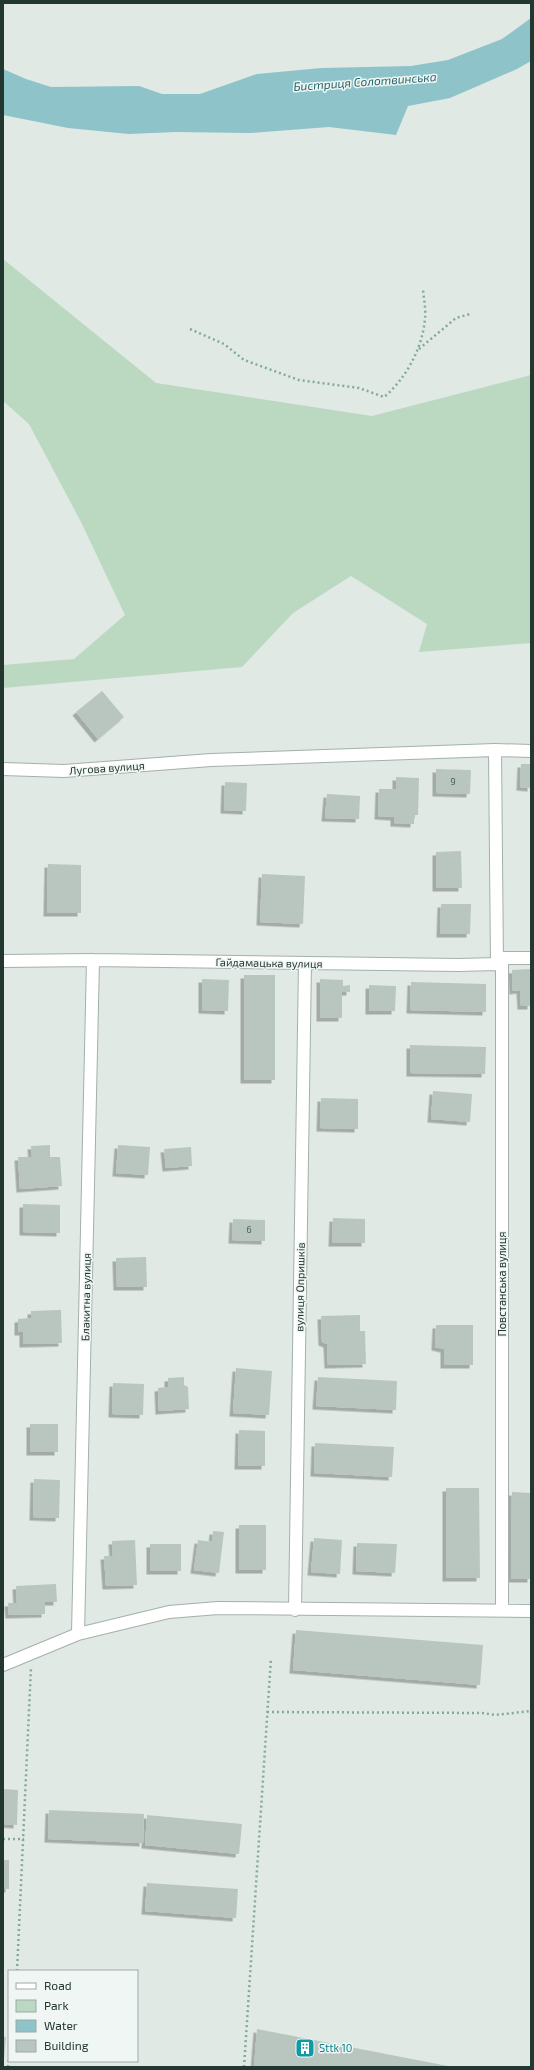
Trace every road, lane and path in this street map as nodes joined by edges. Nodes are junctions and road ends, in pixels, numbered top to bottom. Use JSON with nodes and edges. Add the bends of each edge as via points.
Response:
{"nodes":[{"id":1,"x":423,"y":290,"type":"dead end"},
{"id":2,"x":470,"y":314,"type":"dead end"},
{"id":3,"x":190,"y":329,"type":"dead end"},
{"id":4,"x":418,"y":349,"type":"junction"},
{"id":5,"x":495,"y":750,"type":"junction"},
{"id":6,"x":531,"y":751,"type":"edge"},
{"id":7,"x":3,"y":770,"type":"edge"},
{"id":8,"x":531,"y":958,"type":"edge"},
{"id":9,"x":93,"y":960,"type":"junction"},
{"id":10,"x":3,"y":961,"type":"edge"},
{"id":11,"x":500,"y":961,"type":"junction"},
{"id":12,"x":305,"y":963,"type":"junction"},
{"id":13,"x":295,"y":1610,"type":"junction"},
{"id":14,"x":502,"y":1610,"type":"junction"},
{"id":15,"x":531,"y":1611,"type":"edge"},
{"id":16,"x":78,"y":1634,"type":"junction"},
{"id":17,"x":32,"y":1652,"type":"junction"},
{"id":18,"x":271,"y":1658,"type":"dead end"},
{"id":19,"x":3,"y":1665,"type":"edge"},
{"id":20,"x":531,"y":1711,"type":"edge"},
{"id":21,"x":267,"y":1712,"type":"junction"},
{"id":22,"x":3,"y":1839,"type":"edge"},
{"id":23,"x":24,"y":1839,"type":"junction"},
{"id":24,"x":17,"y":1970,"type":"edge"},
{"id":25,"x":244,"y":2067,"type":"edge"}],
"edges":[{"from":1,"to":4,"type":"path","via":[[426,318]]},
{"from":2,"to":4,"type":"path","via":[[456,318]]},
{"from":3,"to":4,"type":"path","via":[[224,344],[244,360],[299,380],[359,388],[384,397],[395,388]]},
{"from":5,"to":6,"type":"street","name":"Лугова вулиця"},
{"from":5,"to":7,"type":"street","name":"Лугова вулиця","via":[[211,760],[64,771]]},
{"from":5,"to":11,"type":"street","name":"Повстанська вулиця"},
{"from":8,"to":11,"type":"street","name":"Гайдамацька вулиця"},
{"from":9,"to":10,"type":"street","name":"Гайдамацька вулиця"},
{"from":9,"to":12,"type":"street","name":"Гайдамацька вулиця"},
{"from":9,"to":16,"type":"street","name":"Блакитна вулиця"},
{"from":11,"to":12,"type":"street","name":"Гайдамацька вулиця","via":[[458,966]]},
{"from":11,"to":14,"type":"street","name":"Повстанська вулиця"},
{"from":12,"to":13,"type":"street","name":"вулиця Опришків"},
{"from":13,"to":14,"type":"street"},
{"from":13,"to":16,"type":"street","via":[[218,1608],[169,1612]]},
{"from":14,"to":15,"type":"street"},
{"from":16,"to":17,"type":"street"},
{"from":17,"to":19,"type":"street"},
{"from":17,"to":23,"type":"path"},
{"from":18,"to":21,"type":"path"},
{"from":20,"to":21,"type":"path","via":[[495,1715]]},
{"from":21,"to":25,"type":"path"},
{"from":22,"to":23,"type":"path"},
{"from":23,"to":24,"type":"path"}]}
